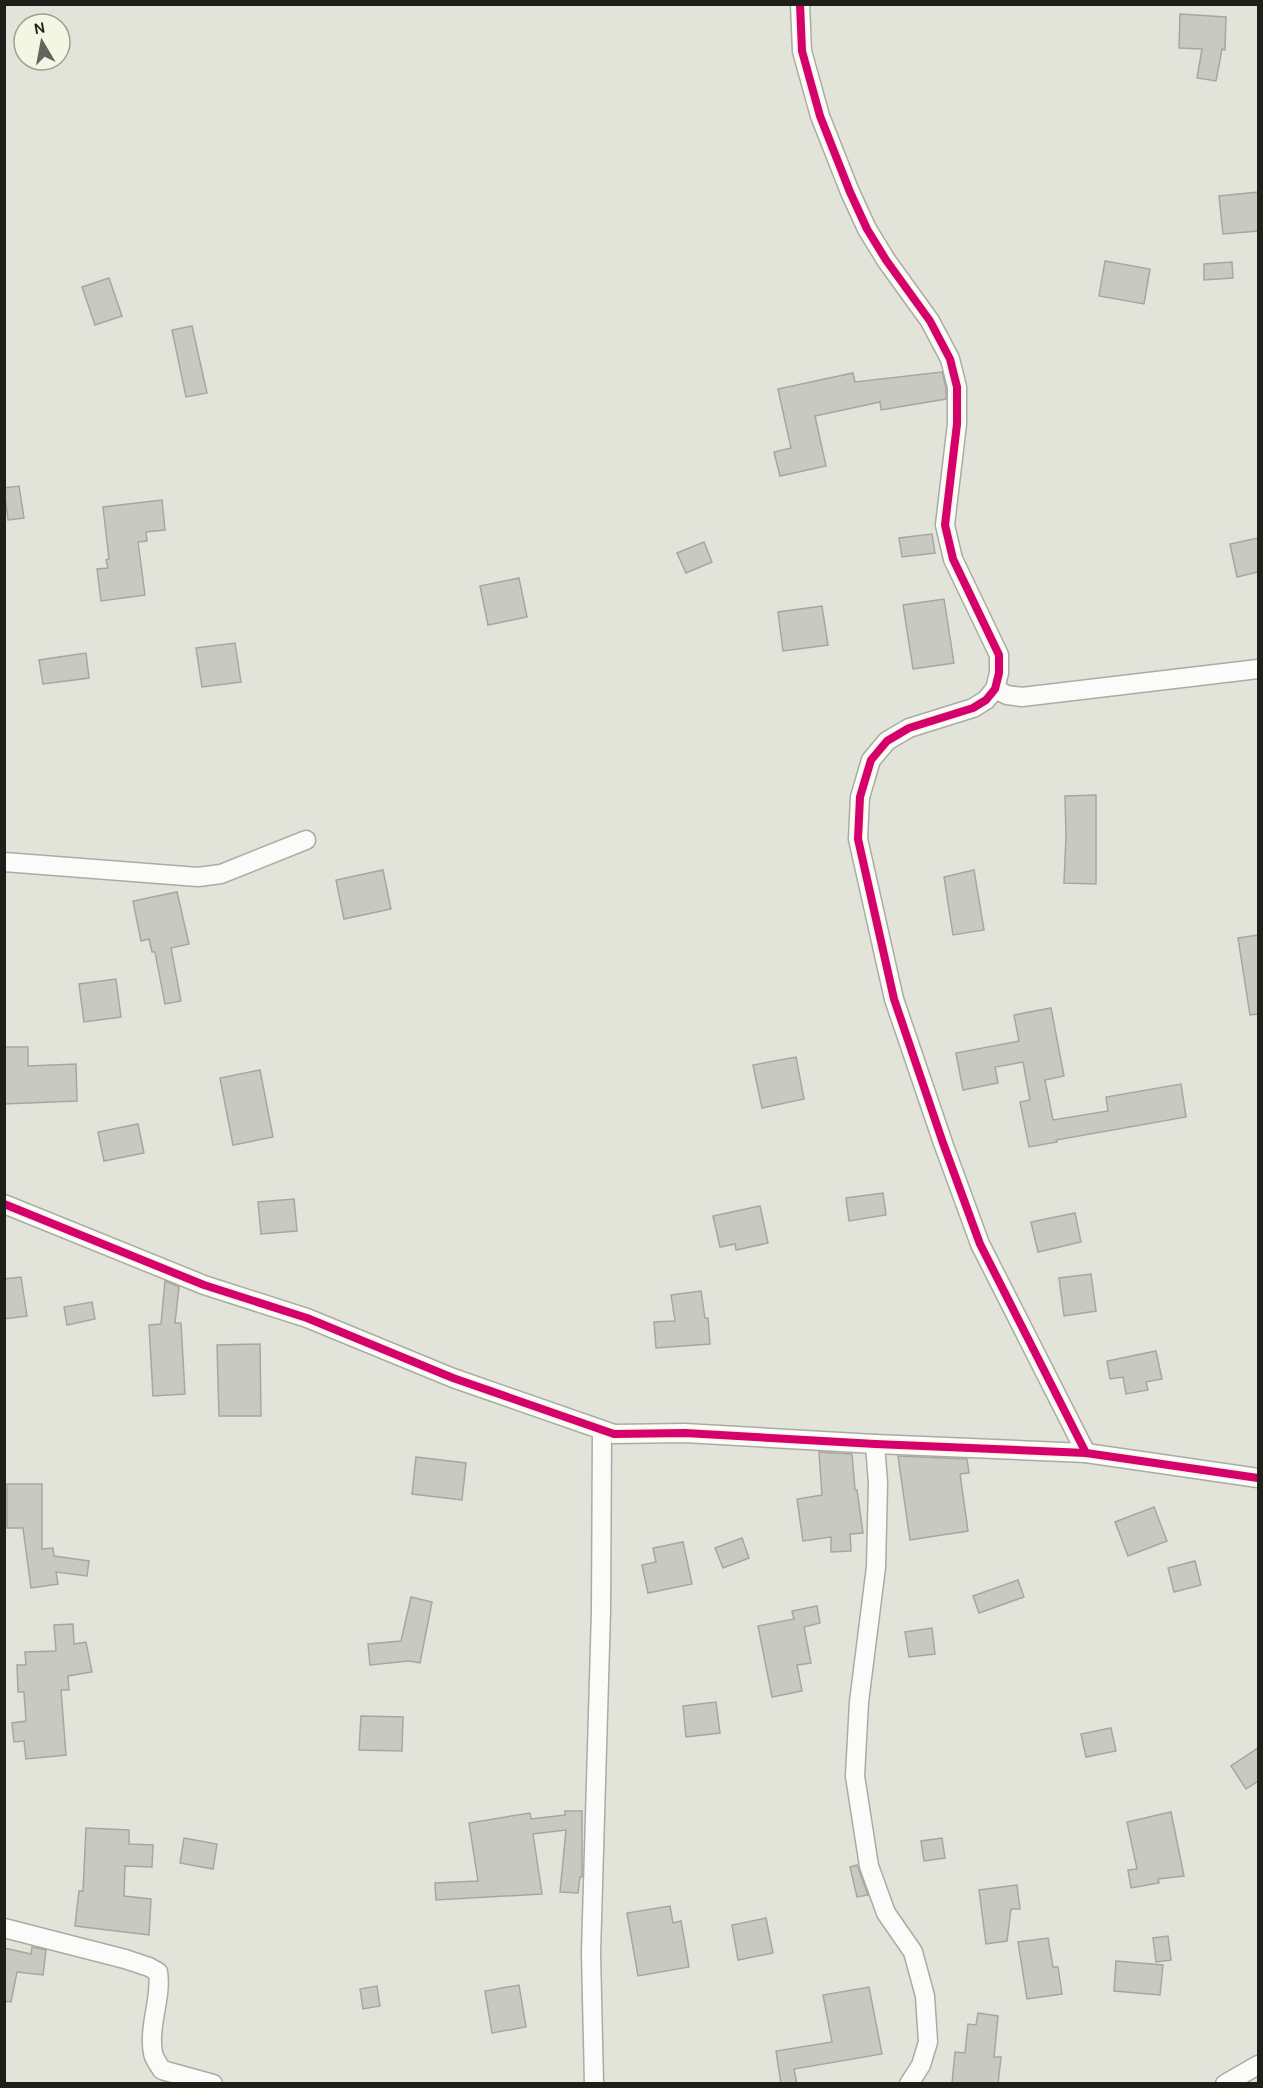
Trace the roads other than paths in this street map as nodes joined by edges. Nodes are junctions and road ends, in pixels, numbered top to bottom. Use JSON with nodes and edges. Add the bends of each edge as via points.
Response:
{"nodes":[{"id":1,"x":800,"y":4,"type":"edge"},
{"id":2,"x":1258,"y":669,"type":"edge"},
{"id":3,"x":995,"y":689,"type":"junction"},
{"id":4,"x":306,"y":840,"type":"dead end"},
{"id":5,"x":4,"y":862,"type":"edge"},
{"id":6,"x":4,"y":1204,"type":"edge"},
{"id":7,"x":602,"y":1431,"type":"junction"},
{"id":8,"x":875,"y":1444,"type":"junction"},
{"id":9,"x":1086,"y":1453,"type":"junction"},
{"id":10,"x":1258,"y":1478,"type":"edge"},
{"id":11,"x":4,"y":1928,"type":"edge"},
{"id":12,"x":1258,"y":2065,"type":"edge"},
{"id":13,"x":213,"y":2084,"type":"edge"},
{"id":14,"x":594,"y":2084,"type":"edge"},
{"id":15,"x":909,"y":2084,"type":"edge"},
{"id":16,"x":1225,"y":2084,"type":"edge"}],
"edges":[{"from":1,"to":3,"type":"street","via":[[802,51],[820,116],[850,192],[867,230],[930,321],[950,359],[957,387],[957,424],[945,525],[953,560],[999,655]]},
{"from":2,"to":3,"type":"street","via":[[1022,697]]},
{"from":3,"to":9,"type":"street","via":[[972,708],[909,728],[887,741],[871,760],[860,797],[858,839],[894,999],[976,1233]]},
{"from":4,"to":5,"type":"street","via":[[198,878]]},
{"from":6,"to":7,"type":"street","via":[[204,1285],[307,1318],[453,1378]]},
{"from":7,"to":8,"type":"street"},
{"from":7,"to":14,"type":"street","via":[[591,1953]]},
{"from":8,"to":9,"type":"street"},
{"from":8,"to":15,"type":"street","via":[[878,1539],[859,1702],[855,1776],[869,1866],[886,1913],[913,1952],[925,1996],[928,2042],[921,2065]]},
{"from":9,"to":10,"type":"street"},
{"from":11,"to":13,"type":"street","via":[[125,1959],[158,1972],[153,2055],[162,2070]]},
{"from":12,"to":16,"type":"street"}]}
